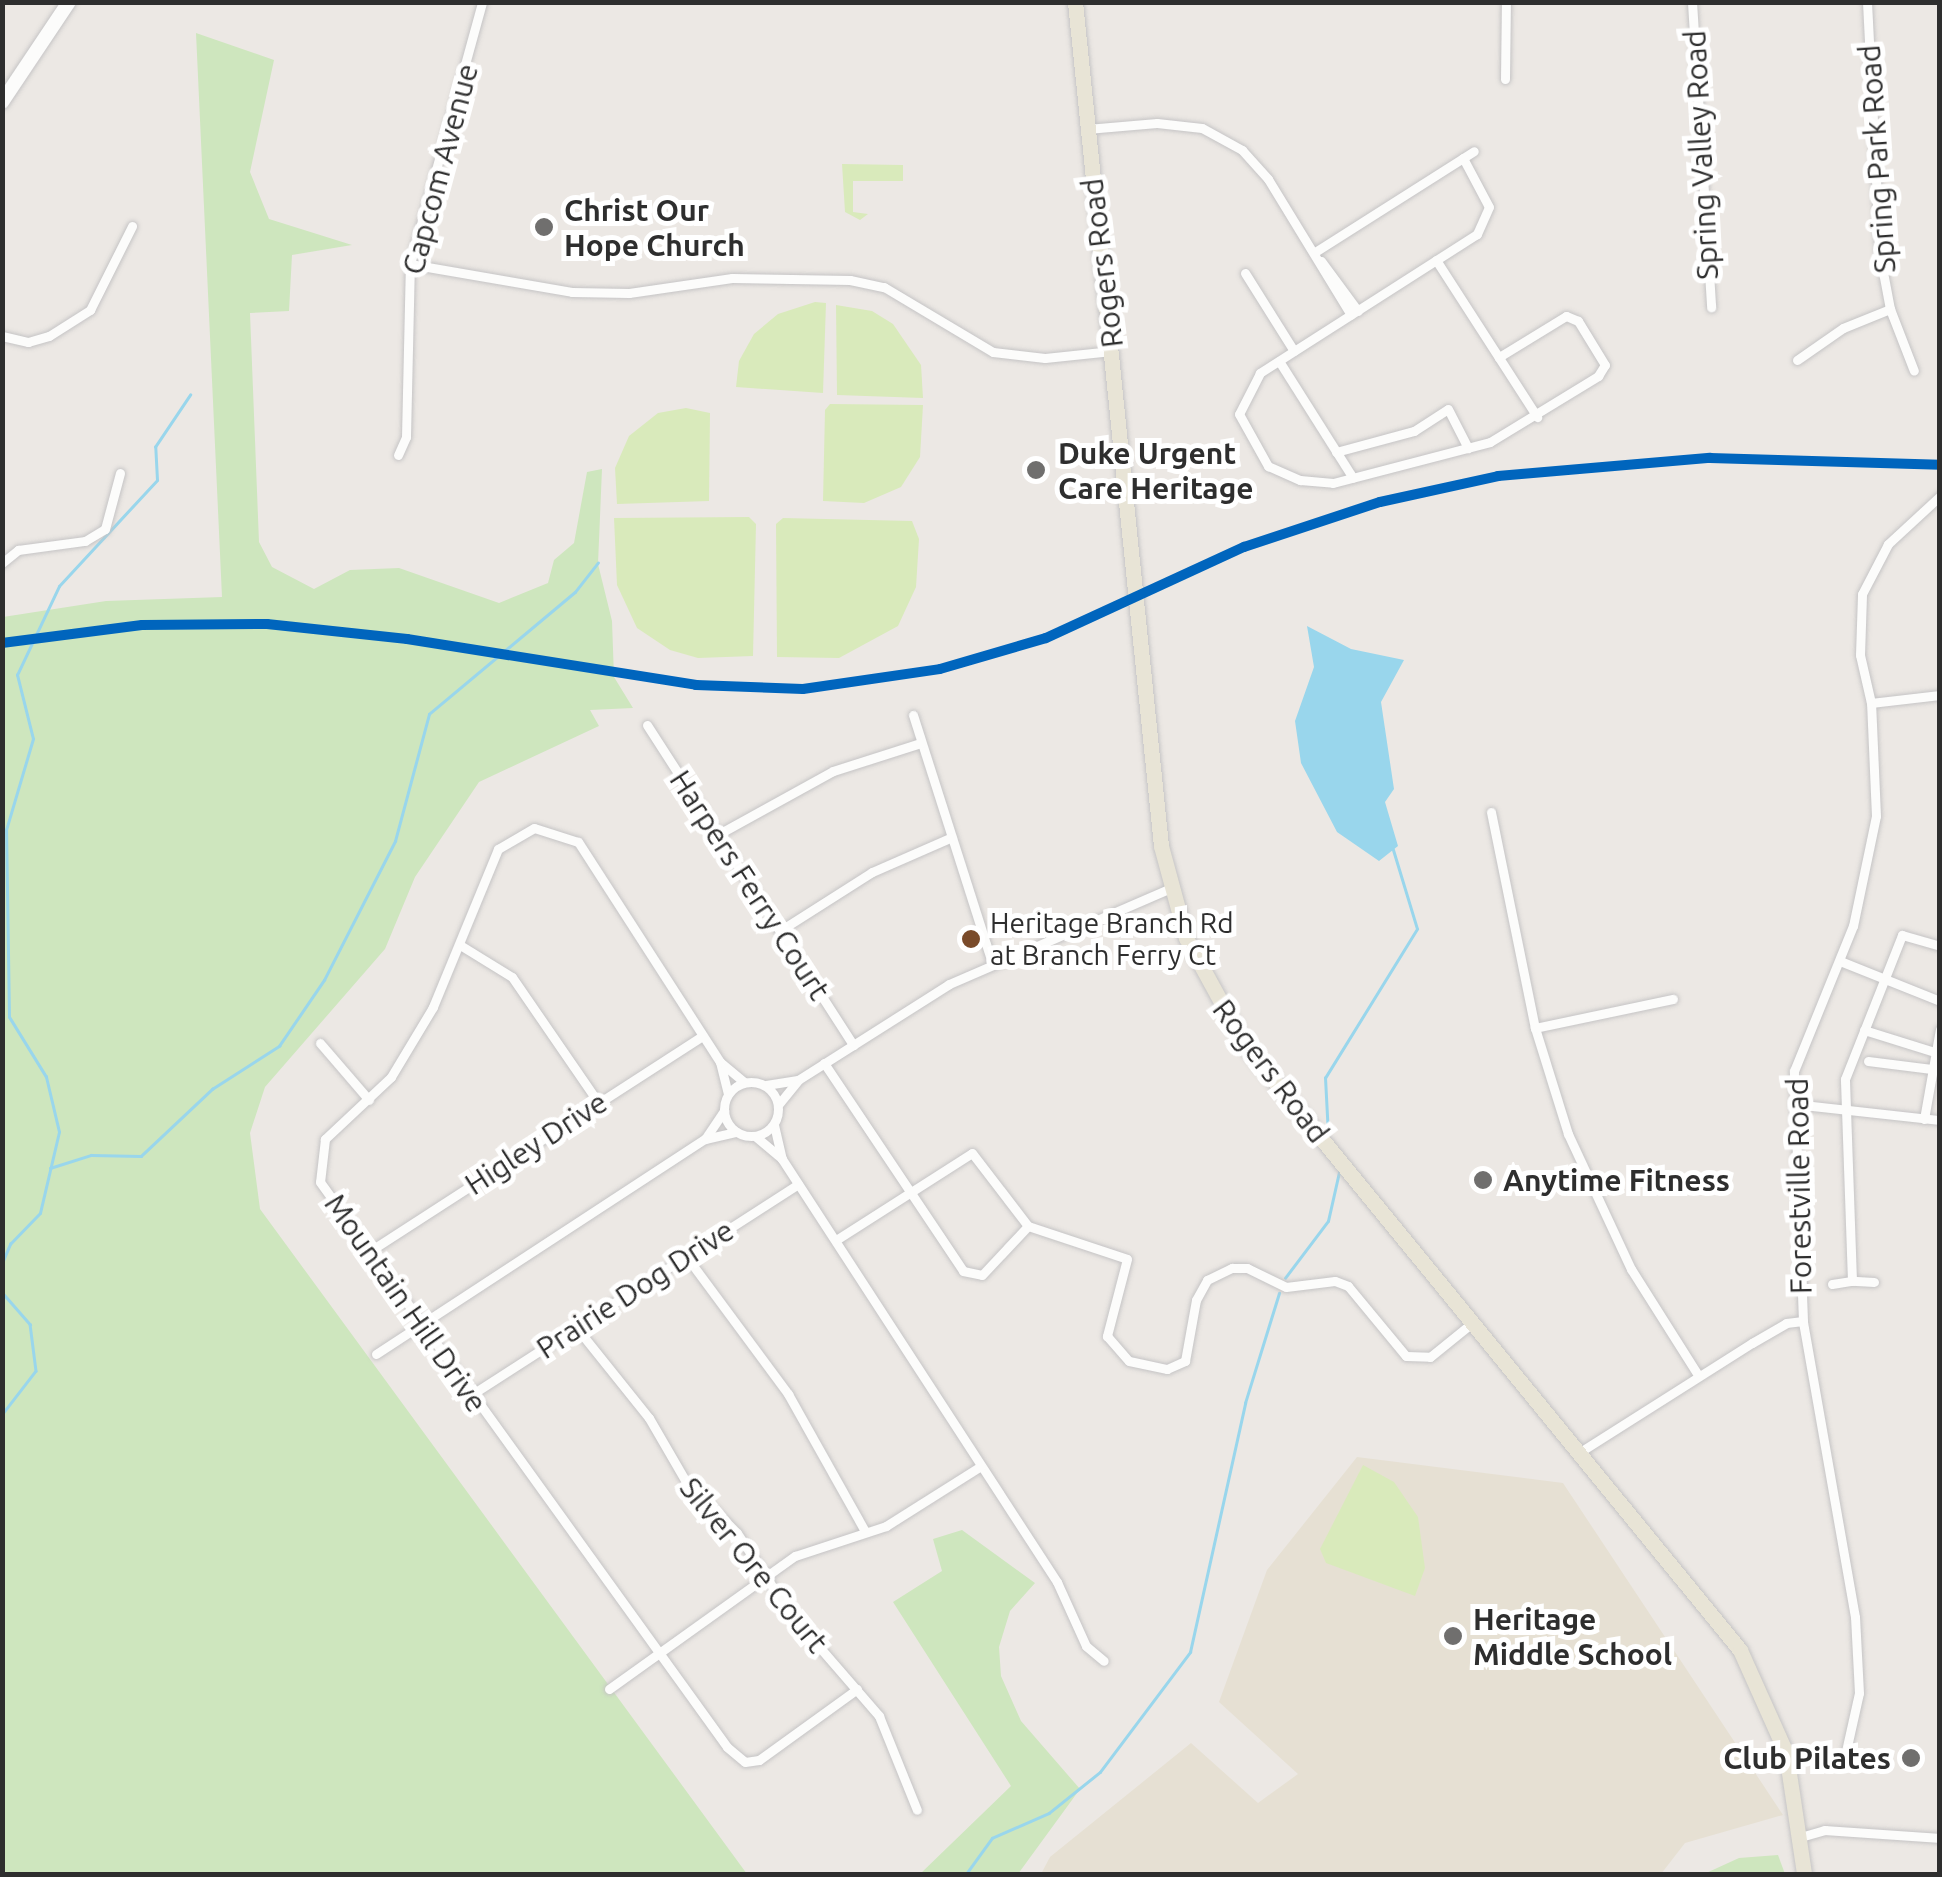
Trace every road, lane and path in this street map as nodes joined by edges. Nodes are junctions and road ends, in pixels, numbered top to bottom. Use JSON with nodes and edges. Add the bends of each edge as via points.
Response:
{"nodes":[{"id":1,"x":69,"y":2,"type":"edge"},
{"id":2,"x":482,"y":2,"type":"edge"},
{"id":3,"x":1075,"y":2,"type":"edge"},
{"id":4,"x":1506,"y":2,"type":"edge"},
{"id":5,"x":1692,"y":2,"type":"edge"},
{"id":6,"x":1868,"y":2,"type":"edge"},
{"id":7,"x":1505,"y":79,"type":"dead end"},
{"id":8,"x":2,"y":102,"type":"edge"},
{"id":9,"x":1087,"y":129,"type":"junction"},
{"id":10,"x":1474,"y":152,"type":"dead end"},
{"id":11,"x":1463,"y":158,"type":"junction"},
{"id":12,"x":132,"y":226,"type":"dead end"},
{"id":13,"x":1318,"y":257,"type":"junction"},
{"id":14,"x":1436,"y":260,"type":"junction"},
{"id":15,"x":410,"y":264,"type":"junction"},
{"id":16,"x":1245,"y":273,"type":"dead end"},
{"id":17,"x":1711,"y":307,"type":"dead end"},
{"id":18,"x":1890,"y":310,"type":"junction"},
{"id":19,"x":1354,"y":313,"type":"junction"},
{"id":20,"x":2,"y":336,"type":"edge"},
{"id":21,"x":1112,"y":351,"type":"junction"},
{"id":22,"x":1294,"y":351,"type":"junction"},
{"id":23,"x":1499,"y":357,"type":"junction"},
{"id":24,"x":1797,"y":360,"type":"dead end"},
{"id":25,"x":1279,"y":361,"type":"junction"},
{"id":26,"x":1914,"y":371,"type":"dead end"},
{"id":27,"x":1537,"y":417,"type":"junction"},
{"id":28,"x":1468,"y":448,"type":"junction"},
{"id":29,"x":1336,"y":452,"type":"junction"},
{"id":30,"x":398,"y":455,"type":"dead end"},
{"id":31,"x":120,"y":473,"type":"dead end"},
{"id":32,"x":1353,"y":478,"type":"junction"},
{"id":33,"x":1940,"y":496,"type":"edge"},
{"id":34,"x":6,"y":559,"type":"edge"},
{"id":35,"x":1940,"y":696,"type":"edge"},
{"id":36,"x":1871,"y":703,"type":"junction"},
{"id":37,"x":912,"y":716,"type":"dead end"},
{"id":38,"x":647,"y":725,"type":"dead end"},
{"id":39,"x":921,"y":743,"type":"junction"},
{"id":40,"x":1491,"y":812,"type":"dead end"},
{"id":41,"x":717,"y":835,"type":"junction"},
{"id":42,"x":952,"y":837,"type":"junction"},
{"id":43,"x":1171,"y":888,"type":"junction"},
{"id":44,"x":781,"y":930,"type":"junction"},
{"id":45,"x":460,"y":945,"type":"junction"},
{"id":46,"x":1940,"y":946,"type":"edge"},
{"id":47,"x":1840,"y":961,"type":"junction"},
{"id":48,"x":992,"y":962,"type":"junction"},
{"id":49,"x":1882,"y":981,"type":"junction"},
{"id":50,"x":1673,"y":999,"type":"dead end"},
{"id":51,"x":1940,"y":1000,"type":"edge"},
{"id":52,"x":1535,"y":1028,"type":"junction"},
{"id":53,"x":1940,"y":1029,"type":"edge"},
{"id":54,"x":1864,"y":1030,"type":"junction"},
{"id":55,"x":702,"y":1036,"type":"junction"},
{"id":56,"x":320,"y":1042,"type":"dead end"},
{"id":57,"x":854,"y":1045,"type":"junction"},
{"id":58,"x":1934,"y":1052,"type":"junction"},
{"id":59,"x":720,"y":1062,"type":"junction"},
{"id":60,"x":1868,"y":1062,"type":"dead end"},
{"id":61,"x":824,"y":1063,"type":"junction"},
{"id":62,"x":1932,"y":1069,"type":"junction"},
{"id":63,"x":798,"y":1080,"type":"junction"},
{"id":64,"x":744,"y":1082,"type":"junction"},
{"id":65,"x":765,"y":1085,"type":"junction"},
{"id":66,"x":728,"y":1094,"type":"junction"},
{"id":67,"x":368,"y":1100,"type":"junction"},
{"id":68,"x":598,"y":1102,"type":"junction"},
{"id":69,"x":1794,"y":1104,"type":"junction"},
{"id":70,"x":778,"y":1105,"type":"junction"},
{"id":71,"x":1843,"y":1109,"type":"junction"},
{"id":72,"x":724,"y":1112,"type":"junction"},
{"id":73,"x":1924,"y":1118,"type":"junction"},
{"id":74,"x":1940,"y":1120,"type":"edge"},
{"id":75,"x":774,"y":1124,"type":"junction"},
{"id":76,"x":736,"y":1132,"type":"junction"},
{"id":77,"x":756,"y":1136,"type":"junction"},
{"id":78,"x":705,"y":1139,"type":"junction"},
{"id":79,"x":782,"y":1159,"type":"junction"},
{"id":80,"x":798,"y":1184,"type":"junction"},
{"id":81,"x":907,"y":1193,"type":"junction"},
{"id":82,"x":1028,"y":1226,"type":"junction"},
{"id":83,"x":836,"y":1240,"type":"junction"},
{"id":84,"x":370,"y":1251,"type":"junction"},
{"id":85,"x":686,"y":1256,"type":"junction"},
{"id":86,"x":1852,"y":1281,"type":"junction"},
{"id":87,"x":1874,"y":1282,"type":"dead end"},
{"id":88,"x":1832,"y":1284,"type":"dead end"},
{"id":89,"x":1803,"y":1321,"type":"junction"},
{"id":90,"x":1472,"y":1323,"type":"junction"},
{"id":91,"x":420,"y":1325,"type":"junction"},
{"id":92,"x":576,"y":1327,"type":"junction"},
{"id":93,"x":376,"y":1354,"type":"dead end"},
{"id":94,"x":1698,"y":1375,"type":"junction"},
{"id":95,"x":471,"y":1395,"type":"junction"},
{"id":96,"x":1580,"y":1452,"type":"junction"},
{"id":97,"x":981,"y":1466,"type":"junction"},
{"id":98,"x":865,"y":1530,"type":"junction"},
{"id":99,"x":766,"y":1577,"type":"junction"},
{"id":100,"x":660,"y":1653,"type":"junction"},
{"id":101,"x":1104,"y":1662,"type":"dead end"},
{"id":102,"x":608,"y":1689,"type":"dead end"},
{"id":103,"x":857,"y":1689,"type":"junction"},
{"id":104,"x":1846,"y":1751,"type":"dead end"},
{"id":105,"x":917,"y":1810,"type":"dead end"},
{"id":106,"x":1804,"y":1836,"type":"junction"},
{"id":107,"x":1940,"y":1838,"type":"edge"},
{"id":108,"x":1804,"y":1874,"type":"edge"}],
"edges":[{"from":1,"to":8,"type":"main road"},
{"from":2,"to":15,"type":"street","name":"Capcom Avenue"},
{"from":3,"to":9,"type":"main road","name":"Rogers Road"},
{"from":4,"to":7,"type":"street"},
{"from":5,"to":17,"type":"street","name":"Spring Valley Road"},
{"from":6,"to":18,"type":"street","name":"Spring Park Road","via":[[1880,256]]},
{"from":9,"to":13,"type":"street","via":[[1157,123],[1202,128],[1219,137],[1242,150],[1268,179]]},
{"from":9,"to":21,"type":"main road","name":"Rogers Road"},
{"from":10,"to":11,"type":"street"},
{"from":11,"to":13,"type":"street"},
{"from":11,"to":14,"type":"street","via":[[1486,195],[1487,216],[1478,234]]},
{"from":12,"to":20,"type":"street","via":[[90,310],[49,336],[28,342]]},
{"from":13,"to":19,"type":"street"},
{"from":14,"to":19,"type":"street"},
{"from":14,"to":23,"type":"street"},
{"from":15,"to":21,"type":"street","via":[[590,293],[732,278],[850,280],[898,294],[990,351],[1044,358]]},
{"from":15,"to":30,"type":"street","name":"Capcom Avenue","via":[[406,437]]},
{"from":16,"to":22,"type":"street"},
{"from":18,"to":24,"type":"street","via":[[1843,328]]},
{"from":18,"to":26,"type":"street","name":"Spring Park Road"},
{"from":19,"to":22,"type":"street"},
{"from":21,"to":43,"type":"main road","name":"Rogers Road","via":[[1161,846]]},
{"from":22,"to":25,"type":"street"},
{"from":23,"to":27,"type":"street"},
{"from":23,"to":27,"type":"street","via":[[1566,316],[1578,321],[1604,359],[1603,372]]},
{"from":25,"to":29,"type":"street"},
{"from":25,"to":32,"type":"street","via":[[1249,384],[1238,414],[1243,428],[1268,466],[1316,484]]},
{"from":27,"to":28,"type":"street"},
{"from":28,"to":29,"type":"street","via":[[1448,409],[1414,431]]},
{"from":28,"to":32,"type":"street"},
{"from":29,"to":32,"type":"street"},
{"from":31,"to":34,"type":"street","via":[[104,529],[84,541]]},
{"from":33,"to":36,"type":"street","name":"Forestville Road","via":[[1888,544],[1866,585],[1860,655]]},
{"from":35,"to":36,"type":"street"},
{"from":36,"to":47,"type":"street","name":"Forestville Road","via":[[1876,816],[1865,889]]},
{"from":37,"to":39,"type":"street"},
{"from":38,"to":41,"type":"street","name":"Harpers Ferry Court"},
{"from":39,"to":41,"type":"street","via":[[833,771]]},
{"from":39,"to":42,"type":"street"},
{"from":40,"to":52,"type":"street"},
{"from":41,"to":44,"type":"street","name":"Harpers Ferry Court"},
{"from":42,"to":44,"type":"street","via":[[872,872]]},
{"from":42,"to":48,"type":"street"},
{"from":43,"to":48,"type":"street"},
{"from":43,"to":90,"type":"main road","name":"Rogers Road","via":[[1202,976],[1244,1044]]},
{"from":44,"to":57,"type":"street","name":"Harpers Ferry Court"},
{"from":45,"to":55,"type":"street","name":"Mountain Hill Drive","via":[[498,849],[534,828],[555,830],[578,842]]},
{"from":45,"to":67,"type":"street","name":"Mountain Hill Drive","via":[[414,1040]]},
{"from":45,"to":68,"type":"street","via":[[512,977]]},
{"from":46,"to":49,"type":"street","via":[[1902,935]]},
{"from":47,"to":49,"type":"street"},
{"from":47,"to":69,"type":"street","name":"Forestville Road","via":[[1801,1046]]},
{"from":48,"to":57,"type":"street"},
{"from":49,"to":51,"type":"street"},
{"from":49,"to":54,"type":"street"},
{"from":50,"to":52,"type":"street"},
{"from":52,"to":94,"type":"street","via":[[1586,1177],[1631,1269]]},
{"from":53,"to":58,"type":"street"},
{"from":54,"to":58,"type":"street"},
{"from":54,"to":71,"type":"street","via":[[1845,1079]]},
{"from":55,"to":59,"type":"street","name":"Mountain Hill Drive"},
{"from":55,"to":68,"type":"street","name":"Higley Drive"},
{"from":56,"to":67,"type":"street"},
{"from":57,"to":61,"type":"street"},
{"from":58,"to":62,"type":"street"},
{"from":59,"to":64,"type":"street","name":"Mountain Hill Drive"},
{"from":59,"to":66,"type":"street","name":"Mountain Hill Drive"},
{"from":60,"to":62,"type":"street"},
{"from":61,"to":63,"type":"street"},
{"from":61,"to":81,"type":"street"},
{"from":62,"to":73,"type":"street"},
{"from":63,"to":65,"type":"street"},
{"from":63,"to":70,"type":"street"},
{"from":64,"to":65,"type":"street"},
{"from":64,"to":66,"type":"street"},
{"from":65,"to":70,"type":"street"},
{"from":66,"to":72,"type":"street"},
{"from":67,"to":84,"type":"street","name":"Mountain Hill Drive","via":[[326,1139],[318,1161],[320,1182]]},
{"from":68,"to":84,"type":"street","name":"Higley Drive"},
{"from":69,"to":71,"type":"street"},
{"from":69,"to":89,"type":"street","name":"Forestville Road"},
{"from":70,"to":75,"type":"street"},
{"from":71,"to":73,"type":"street"},
{"from":71,"to":86,"type":"street"},
{"from":72,"to":76,"type":"street"},
{"from":72,"to":78,"type":"street"},
{"from":73,"to":74,"type":"street"},
{"from":75,"to":77,"type":"street"},
{"from":75,"to":79,"type":"street"},
{"from":76,"to":77,"type":"street"},
{"from":76,"to":78,"type":"street"},
{"from":77,"to":79,"type":"street"},
{"from":78,"to":91,"type":"street"},
{"from":79,"to":80,"type":"street"},
{"from":80,"to":83,"type":"street"},
{"from":80,"to":85,"type":"street","name":"Prairie Dog Drive"},
{"from":81,"to":82,"type":"street","via":[[972,1153]]},
{"from":81,"to":82,"type":"street","via":[[963,1272],[982,1275]]},
{"from":81,"to":83,"type":"street"},
{"from":82,"to":90,"type":"street","via":[[1127,1260],[1107,1336],[1117,1355],[1129,1361],[1167,1369],[1185,1361],[1206,1280],[1232,1268],[1248,1268],[1286,1287],[1335,1281],[1348,1286],[1406,1356],[1430,1357]]},
{"from":83,"to":97,"type":"street"},
{"from":84,"to":91,"type":"street","name":"Mountain Hill Drive"},
{"from":85,"to":92,"type":"street","name":"Prairie Dog Drive"},
{"from":85,"to":98,"type":"street","via":[[788,1394]]},
{"from":86,"to":87,"type":"street"},
{"from":86,"to":88,"type":"street"},
{"from":89,"to":94,"type":"street","name":"Forestville Road","via":[[1786,1323]]},
{"from":89,"to":104,"type":"street","name":"Forestville Road","via":[[1854,1617],[1860,1693]]},
{"from":90,"to":96,"type":"main road","name":"Rogers Road"},
{"from":91,"to":93,"type":"street"},
{"from":91,"to":95,"type":"street","name":"Mountain Hill Drive"},
{"from":92,"to":95,"type":"street","name":"Prairie Dog Drive"},
{"from":92,"to":99,"type":"street","name":"Silver Ore Court","via":[[649,1418],[685,1480],[737,1533]]},
{"from":94,"to":96,"type":"street","name":"Forestville Road"},
{"from":95,"to":100,"type":"street","name":"Mountain Hill Drive"},
{"from":96,"to":106,"type":"main road","name":"Rogers Road","via":[[1740,1650],[1780,1736]]},
{"from":97,"to":98,"type":"street","via":[[886,1526]]},
{"from":97,"to":101,"type":"street","via":[[1057,1582],[1086,1646]]},
{"from":98,"to":99,"type":"street","via":[[795,1556]]},
{"from":99,"to":100,"type":"street"},
{"from":99,"to":103,"type":"street","name":"Silver Ore Court"},
{"from":100,"to":102,"type":"street"},
{"from":100,"to":103,"type":"street","name":"Mountain Hill Drive","via":[[715,1732],[745,1762],[759,1760]]},
{"from":103,"to":105,"type":"street","name":"Silver Ore Court","via":[[898,1752]]},
{"from":106,"to":107,"type":"street","via":[[1824,1830]]},
{"from":106,"to":108,"type":"main road","name":"Rogers Road"}]}
